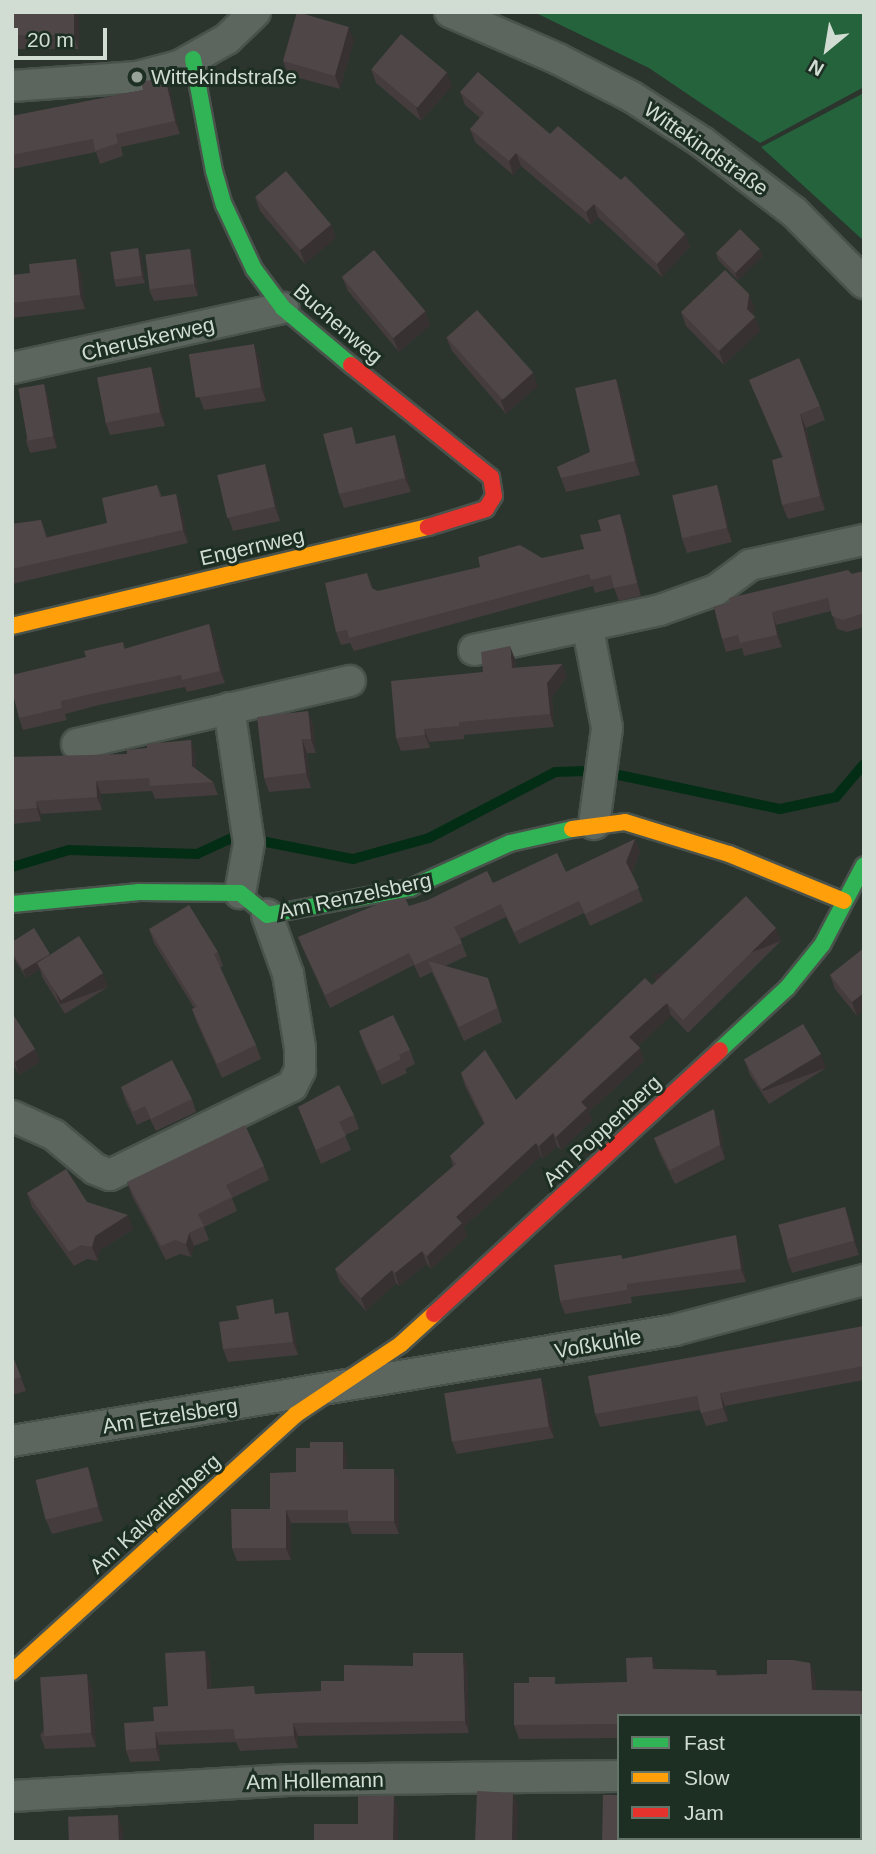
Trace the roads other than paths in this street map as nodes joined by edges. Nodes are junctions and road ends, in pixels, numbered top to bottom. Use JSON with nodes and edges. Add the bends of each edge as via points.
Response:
{"nodes":[{"id":1,"x":255,"y":12,"type":"edge"},
{"id":2,"x":450,"y":12,"type":"edge"},
{"id":3,"x":193,"y":60,"type":"junction"},
{"id":4,"x":12,"y":86,"type":"edge"},
{"id":5,"x":864,"y":283,"type":"edge"},
{"id":6,"x":283,"y":308,"type":"junction"},
{"id":7,"x":12,"y":368,"type":"edge"},
{"id":8,"x":494,"y":496,"type":"joint"},
{"id":9,"x":864,"y":540,"type":"edge"},
{"id":10,"x":12,"y":626,"type":"edge"},
{"id":11,"x":588,"y":629,"type":"junction"},
{"id":12,"x":474,"y":650,"type":"dead end"},
{"id":13,"x":350,"y":681,"type":"dead end"},
{"id":14,"x":229,"y":708,"type":"junction"},
{"id":15,"x":77,"y":744,"type":"dead end"},
{"id":16,"x":594,"y":824,"type":"junction"},
{"id":17,"x":856,"y":888,"type":"edge"},
{"id":18,"x":240,"y":893,"type":"junction"},
{"id":19,"x":12,"y":904,"type":"edge"},
{"id":20,"x":267,"y":915,"type":"junction"},
{"id":21,"x":12,"y":1116,"type":"edge"},
{"id":22,"x":864,"y":1280,"type":"edge"},
{"id":23,"x":328,"y":1390,"type":"junction"},
{"id":24,"x":12,"y":1441,"type":"edge"},
{"id":25,"x":12,"y":1672,"type":"edge"},
{"id":26,"x":617,"y":1776,"type":"edge"},
{"id":27,"x":12,"y":1796,"type":"edge"}],
"edges":[{"from":1,"to":3,"type":"street","via":[[227,39]]},
{"from":2,"to":5,"type":"street","name":"Wittekindstraße","via":[[558,58],[632,97],[702,142],[793,212]]},
{"from":3,"to":4,"type":"street","via":[[137,76]]},
{"from":3,"to":6,"type":"street","name":"Buchenweg","via":[[224,205],[254,269]]},
{"from":6,"to":7,"type":"street","name":"Cheruskerweg"},
{"from":6,"to":8,"type":"street","name":"Buchenweg","via":[[481,465],[491,477]]},
{"from":8,"to":10,"type":"street","name":"Engernweg","via":[[486,509],[474,516]]},
{"from":9,"to":11,"type":"street","via":[[750,565],[716,590],[689,601]]},
{"from":11,"to":12,"type":"street"},
{"from":11,"to":16,"type":"street","via":[[607,728]]},
{"from":13,"to":14,"type":"street"},
{"from":14,"to":15,"type":"street"},
{"from":14,"to":18,"type":"street","via":[[249,843]]},
{"from":16,"to":17,"type":"street","name":"Am Renzelsberg","via":[[650,827]]},
{"from":16,"to":20,"type":"street","name":"Am Renzelsberg","via":[[510,843],[410,888]]},
{"from":17,"to":23,"type":"street","name":"Am Poppenberg","via":[[822,944],[787,988],[401,1344],[370,1368]]},
{"from":18,"to":19,"type":"street","via":[[139,892]]},
{"from":18,"to":20,"type":"street","name":"Am Renzelsberg"},
{"from":20,"to":21,"type":"street","via":[[288,974],[300,1048],[300,1070],[292,1086],[110,1175],[95,1169],[54,1135]]},
{"from":22,"to":23,"type":"street","name":"Voßkuhle","via":[[675,1330]]},
{"from":23,"to":24,"type":"street","name":"Am Etzelsberg"},
{"from":23,"to":25,"type":"street","name":"Am Kalvarienberg"},
{"from":26,"to":27,"type":"street","name":"Am Hollemann","via":[[289,1780]]}]}
